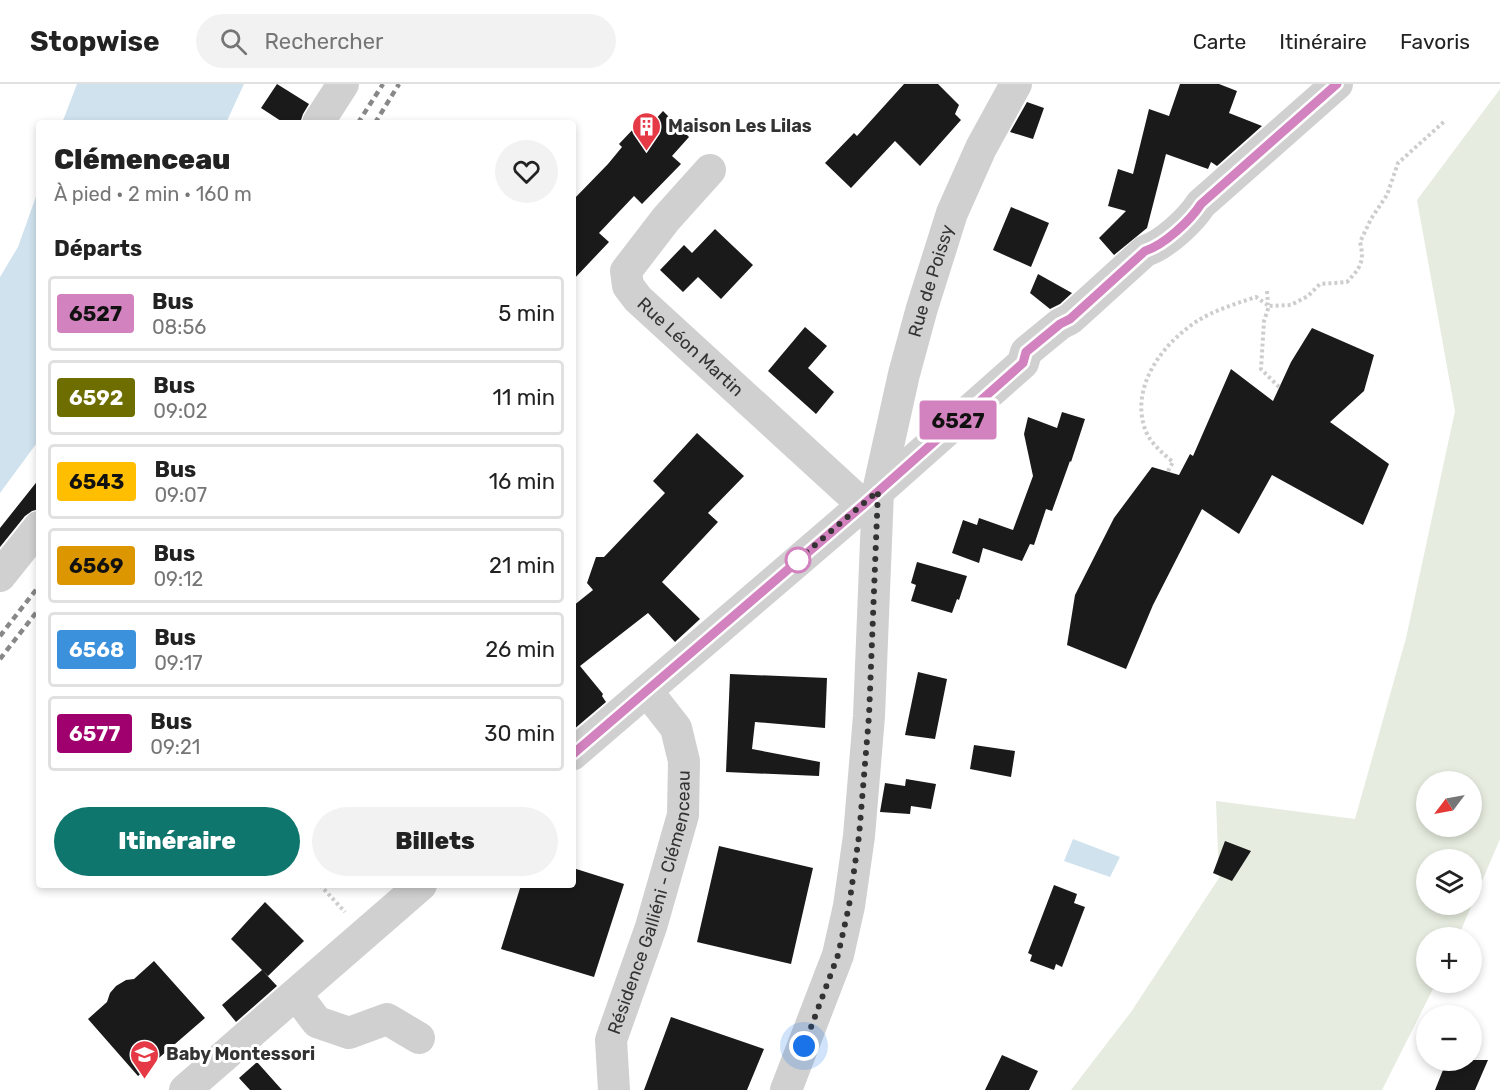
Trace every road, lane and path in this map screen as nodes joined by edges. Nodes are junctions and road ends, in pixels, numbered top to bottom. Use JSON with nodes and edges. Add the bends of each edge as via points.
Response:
{"nodes":[{"id":1,"x":343,"y":84,"type":"edge"},
{"id":2,"x":1016,"y":84,"type":"edge"},
{"id":3,"x":1337,"y":84,"type":"edge"},
{"id":4,"x":320,"y":120,"type":"edge"},
{"id":5,"x":1446,"y":120,"type":"dead end"},
{"id":6,"x":710,"y":170,"type":"dead end"},
{"id":7,"x":1267,"y":291,"type":"dead end"},
{"id":8,"x":1269,"y":306,"type":"junction"},
{"id":9,"x":1279,"y":387,"type":"dead end"},
{"id":10,"x":1168,"y":471,"type":"dead end"},
{"id":11,"x":870,"y":498,"type":"junction"},
{"id":12,"x":36,"y":531,"type":"edge"},
{"id":13,"x":0,"y":576,"type":"edge"},
{"id":14,"x":647,"y":691,"type":"junction"},
{"id":15,"x":576,"y":751,"type":"edge"},
{"id":16,"x":323,"y":888,"type":"edge"},
{"id":17,"x":418,"y":888,"type":"edge"},
{"id":18,"x":348,"y":916,"type":"dead end"},
{"id":19,"x":296,"y":994,"type":"junction"},
{"id":20,"x":419,"y":1038,"type":"dead end"},
{"id":21,"x":185,"y":1090,"type":"edge"},
{"id":22,"x":614,"y":1090,"type":"edge"},
{"id":23,"x":786,"y":1090,"type":"edge"}],
"edges":[{"from":1,"to":4,"type":"street"},
{"from":2,"to":11,"type":"street","name":"Rue de Poissy","via":[[952,213]]},
{"from":3,"to":11,"type":"street","via":[[1201,204],[1194,215],[1155,248],[1145,251],[1070,319],[1026,352],[1023,363]]},
{"from":5,"to":8,"type":"path","via":[[1398,163],[1387,195],[1360,242],[1363,256],[1359,269],[1347,282],[1320,284],[1291,305]]},
{"from":6,"to":11,"type":"street","name":"Rue Léon Martin","via":[[626,271],[628,286],[638,299]]},
{"from":7,"to":8,"type":"path"},
{"from":8,"to":9,"type":"path","via":[[1264,321],[1261,369]]},
{"from":8,"to":10,"type":"path","via":[[1256,297],[1202,318],[1166,348],[1148,375],[1140,399],[1144,428],[1157,448],[1173,462]]},
{"from":11,"to":14,"type":"street"},
{"from":11,"to":23,"type":"street","name":"Rue de Poissy","via":[[869,716],[859,836],[838,955]]},
{"from":12,"to":13,"type":"street"},
{"from":14,"to":15,"type":"street"},
{"from":14,"to":22,"type":"street","name":"Résidence Galliéni - Clémenceau","via":[[676,728],[684,761],[683,815],[651,927],[611,1040]]},
{"from":16,"to":18,"type":"path"},
{"from":17,"to":19,"type":"street"},
{"from":19,"to":20,"type":"street","via":[[318,1022],[349,1034],[387,1019]]},
{"from":19,"to":21,"type":"street"}]}
